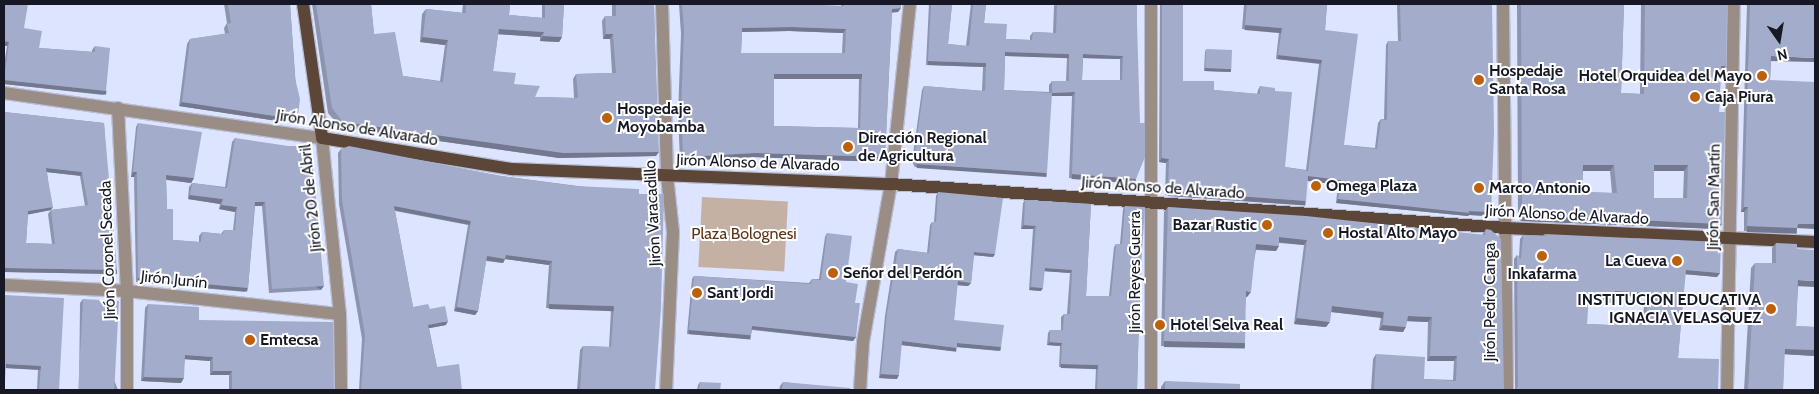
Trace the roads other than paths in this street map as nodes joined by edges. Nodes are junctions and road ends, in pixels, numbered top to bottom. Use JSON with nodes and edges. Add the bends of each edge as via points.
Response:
{"nodes":[{"id":1,"x":303,"y":4,"type":"edge"},
{"id":2,"x":662,"y":4,"type":"edge"},
{"id":3,"x":910,"y":4,"type":"edge"},
{"id":4,"x":1151,"y":4,"type":"edge"},
{"id":5,"x":1503,"y":4,"type":"edge"},
{"id":6,"x":1734,"y":4,"type":"edge"},
{"id":7,"x":4,"y":93,"type":"edge"},
{"id":8,"x":118,"y":108,"type":"junction"},
{"id":9,"x":322,"y":138,"type":"junction"},
{"id":10,"x":667,"y":176,"type":"junction"},
{"id":11,"x":890,"y":184,"type":"junction"},
{"id":12,"x":1151,"y":204,"type":"junction"},
{"id":13,"x":1506,"y":228,"type":"junction"},
{"id":14,"x":1730,"y":240,"type":"junction"},
{"id":15,"x":1815,"y":242,"type":"edge"},
{"id":16,"x":4,"y":285,"type":"edge"},
{"id":17,"x":127,"y":291,"type":"junction"},
{"id":18,"x":340,"y":314,"type":"junction"},
{"id":19,"x":127,"y":390,"type":"edge"},
{"id":20,"x":341,"y":390,"type":"edge"},
{"id":21,"x":666,"y":390,"type":"edge"},
{"id":22,"x":860,"y":390,"type":"edge"},
{"id":23,"x":1151,"y":390,"type":"edge"},
{"id":24,"x":1507,"y":390,"type":"edge"},
{"id":25,"x":1727,"y":390,"type":"edge"}],
"edges":[{"from":1,"to":9,"type":"main road","name":"Jirón 20 de Abril"},
{"from":2,"to":10,"type":"street","name":"Jirón Varacadillo"},
{"from":3,"to":11,"type":"street"},
{"from":4,"to":12,"type":"street","name":"Jirón Reyes Guerra"},
{"from":5,"to":13,"type":"street","name":"Jirón Pedro Canga"},
{"from":6,"to":14,"type":"street","name":"Jirón San Martín"},
{"from":7,"to":8,"type":"street","name":"Jirón Alonso de Alvarado"},
{"from":8,"to":9,"type":"street","name":"Jirón Alonso de Alvarado"},
{"from":8,"to":17,"type":"street","name":"Jirón Coronel Secada"},
{"from":9,"to":10,"type":"main road","name":"Jirón Alonso de Alvarado","via":[[512,170]]},
{"from":9,"to":18,"type":"street","name":"Jirón 20 de Abril"},
{"from":10,"to":11,"type":"main road","name":"Jirón Alonso de Alvarado"},
{"from":10,"to":21,"type":"street","name":"Jirón Varacadillo","via":[[673,232]]},
{"from":11,"to":12,"type":"main road","name":"Jirón Alonso de Alvarado"},
{"from":11,"to":22,"type":"street","via":[[863,342]]},
{"from":12,"to":13,"type":"main road","name":"Jirón Alonso de Alvarado"},
{"from":12,"to":23,"type":"street","name":"Jirón Reyes Guerra"},
{"from":13,"to":14,"type":"main road","name":"Jirón Alonso de Alvarado"},
{"from":13,"to":24,"type":"street","name":"Jirón Pedro Canga"},
{"from":14,"to":15,"type":"main road","name":"Jirón Alonso de Alvarado"},
{"from":14,"to":25,"type":"street","name":"Jirón San Martín"},
{"from":16,"to":17,"type":"street","name":"Jirón Junín"},
{"from":17,"to":18,"type":"street","name":"Jirón Junín"},
{"from":17,"to":19,"type":"street","name":"Jirón Coronel Secada"},
{"from":18,"to":20,"type":"street","name":"Jirón 20 de Abril"}]}
